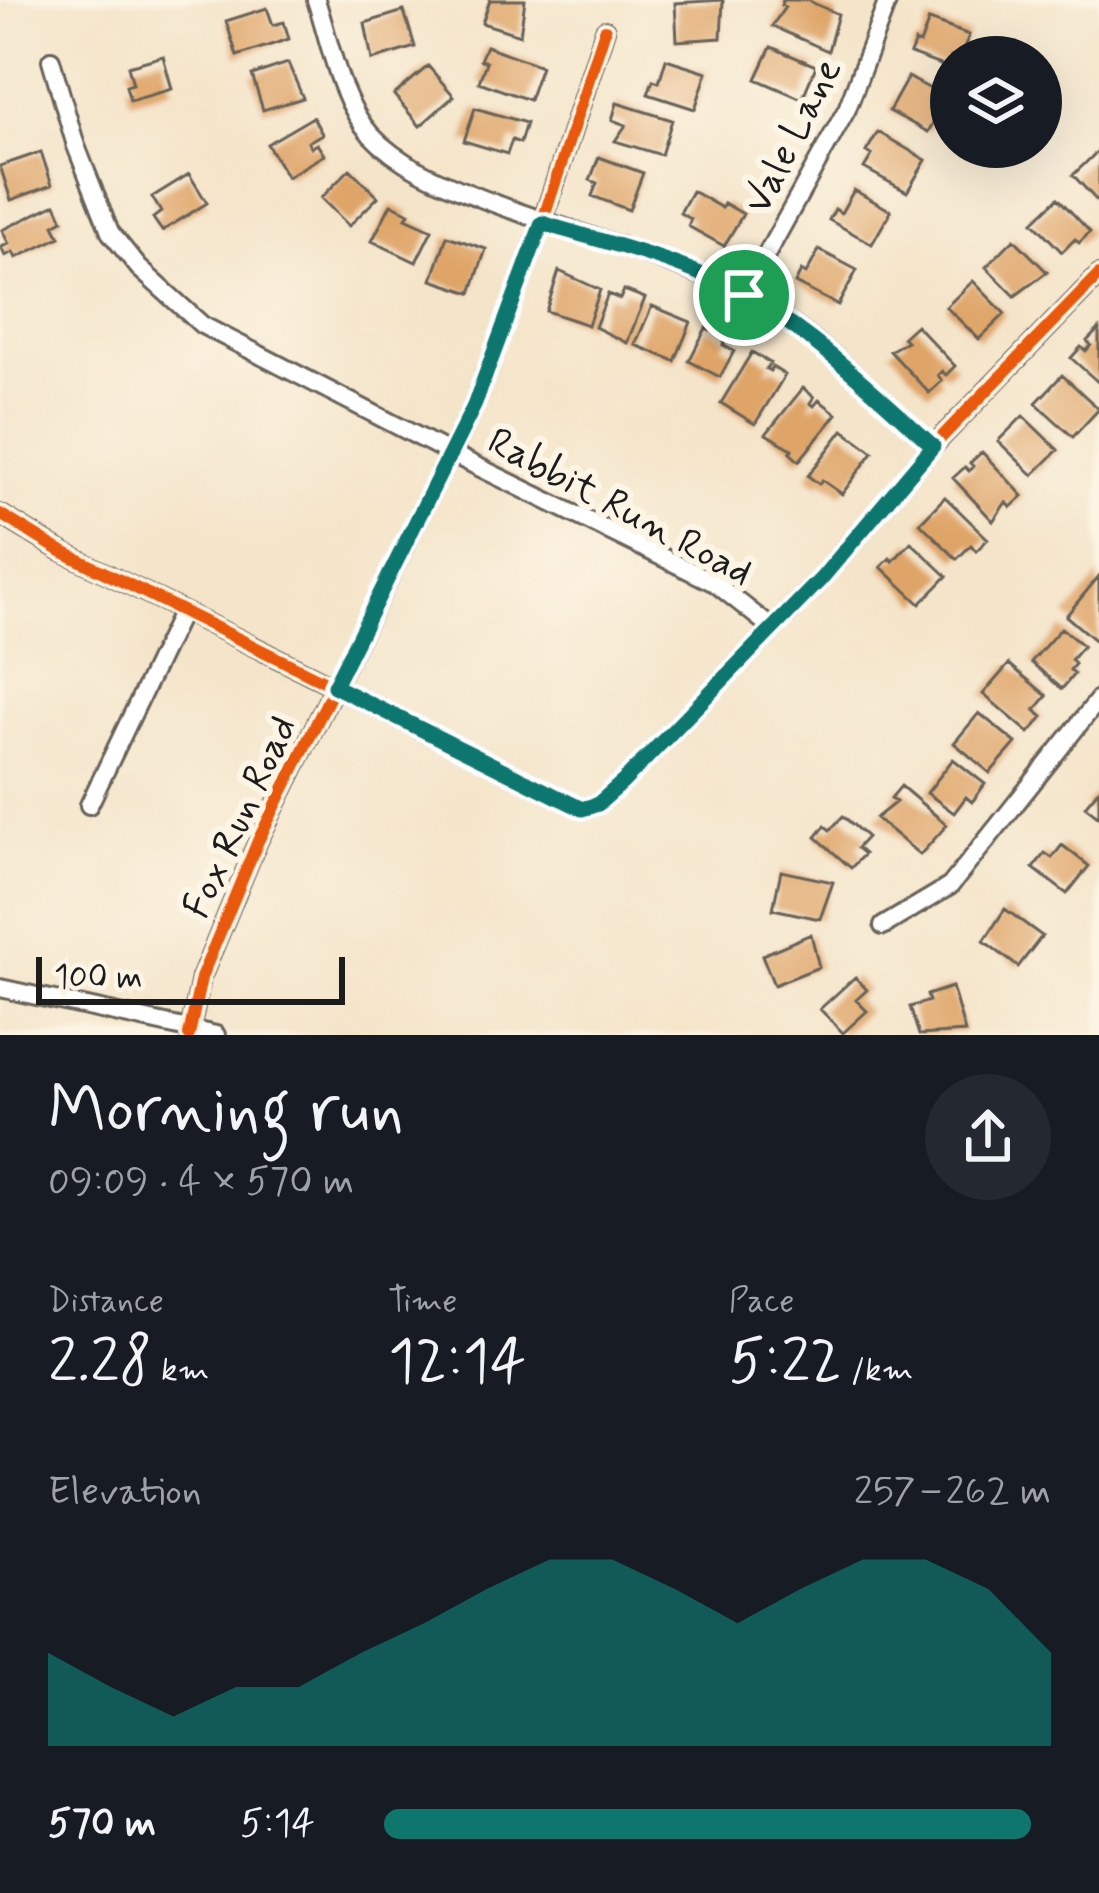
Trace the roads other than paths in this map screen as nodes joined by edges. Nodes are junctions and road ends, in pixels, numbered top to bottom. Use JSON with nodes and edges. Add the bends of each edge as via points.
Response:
{"nodes":[{"id":1,"x":316,"y":0,"type":"edge"},
{"id":2,"x":888,"y":0,"type":"edge"},
{"id":3,"x":605,"y":30,"type":"dead end"},
{"id":4,"x":51,"y":60,"type":"dead end"},
{"id":5,"x":542,"y":223,"type":"junction"},
{"id":6,"x":1099,"y":275,"type":"edge"},
{"id":7,"x":744,"y":295,"type":"junction"},
{"id":8,"x":933,"y":446,"type":"junction"},
{"id":9,"x":450,"y":453,"type":"junction"},
{"id":10,"x":0,"y":514,"type":"edge"},
{"id":11,"x":182,"y":611,"type":"junction"},
{"id":12,"x":773,"y":629,"type":"junction"},
{"id":13,"x":334,"y":686,"type":"junction"},
{"id":14,"x":1099,"y":699,"type":"edge"},
{"id":15,"x":89,"y":805,"type":"dead end"},
{"id":16,"x":883,"y":926,"type":"dead end"},
{"id":17,"x":0,"y":988,"type":"edge"},
{"id":18,"x":190,"y":1032,"type":"edge"},
{"id":19,"x":216,"y":1035,"type":"edge"}],
"edges":[{"from":1,"to":5,"type":"street","via":[[370,135],[425,175]]},
{"from":2,"to":7,"type":"street","name":"Vale Lane","via":[[847,109]]},
{"from":3,"to":5,"type":"street","name":"Fox Run Road"},
{"from":4,"to":9,"type":"street","name":"Rabbit Run Road","via":[[110,232],[139,268],[202,325]]},
{"from":5,"to":7,"type":"street"},
{"from":5,"to":9,"type":"street","name":"Fox Run Road"},
{"from":6,"to":8,"type":"street"},
{"from":7,"to":8,"type":"street","via":[[842,363]]},
{"from":8,"to":12,"type":"street"},
{"from":9,"to":12,"type":"street","name":"Rabbit Run Road","via":[[715,583]]},
{"from":9,"to":13,"type":"street","name":"Fox Run Road"},
{"from":10,"to":11,"type":"street"},
{"from":11,"to":13,"type":"street"},
{"from":11,"to":15,"type":"street"},
{"from":12,"to":13,"type":"street","via":[[623,782],[582,809]]},
{"from":13,"to":18,"type":"street","name":"Fox Run Road","via":[[258,841],[201,979]]},
{"from":14,"to":16,"type":"street","via":[[950,886]]},
{"from":17,"to":18,"type":"street"},
{"from":18,"to":19,"type":"street"}]}
